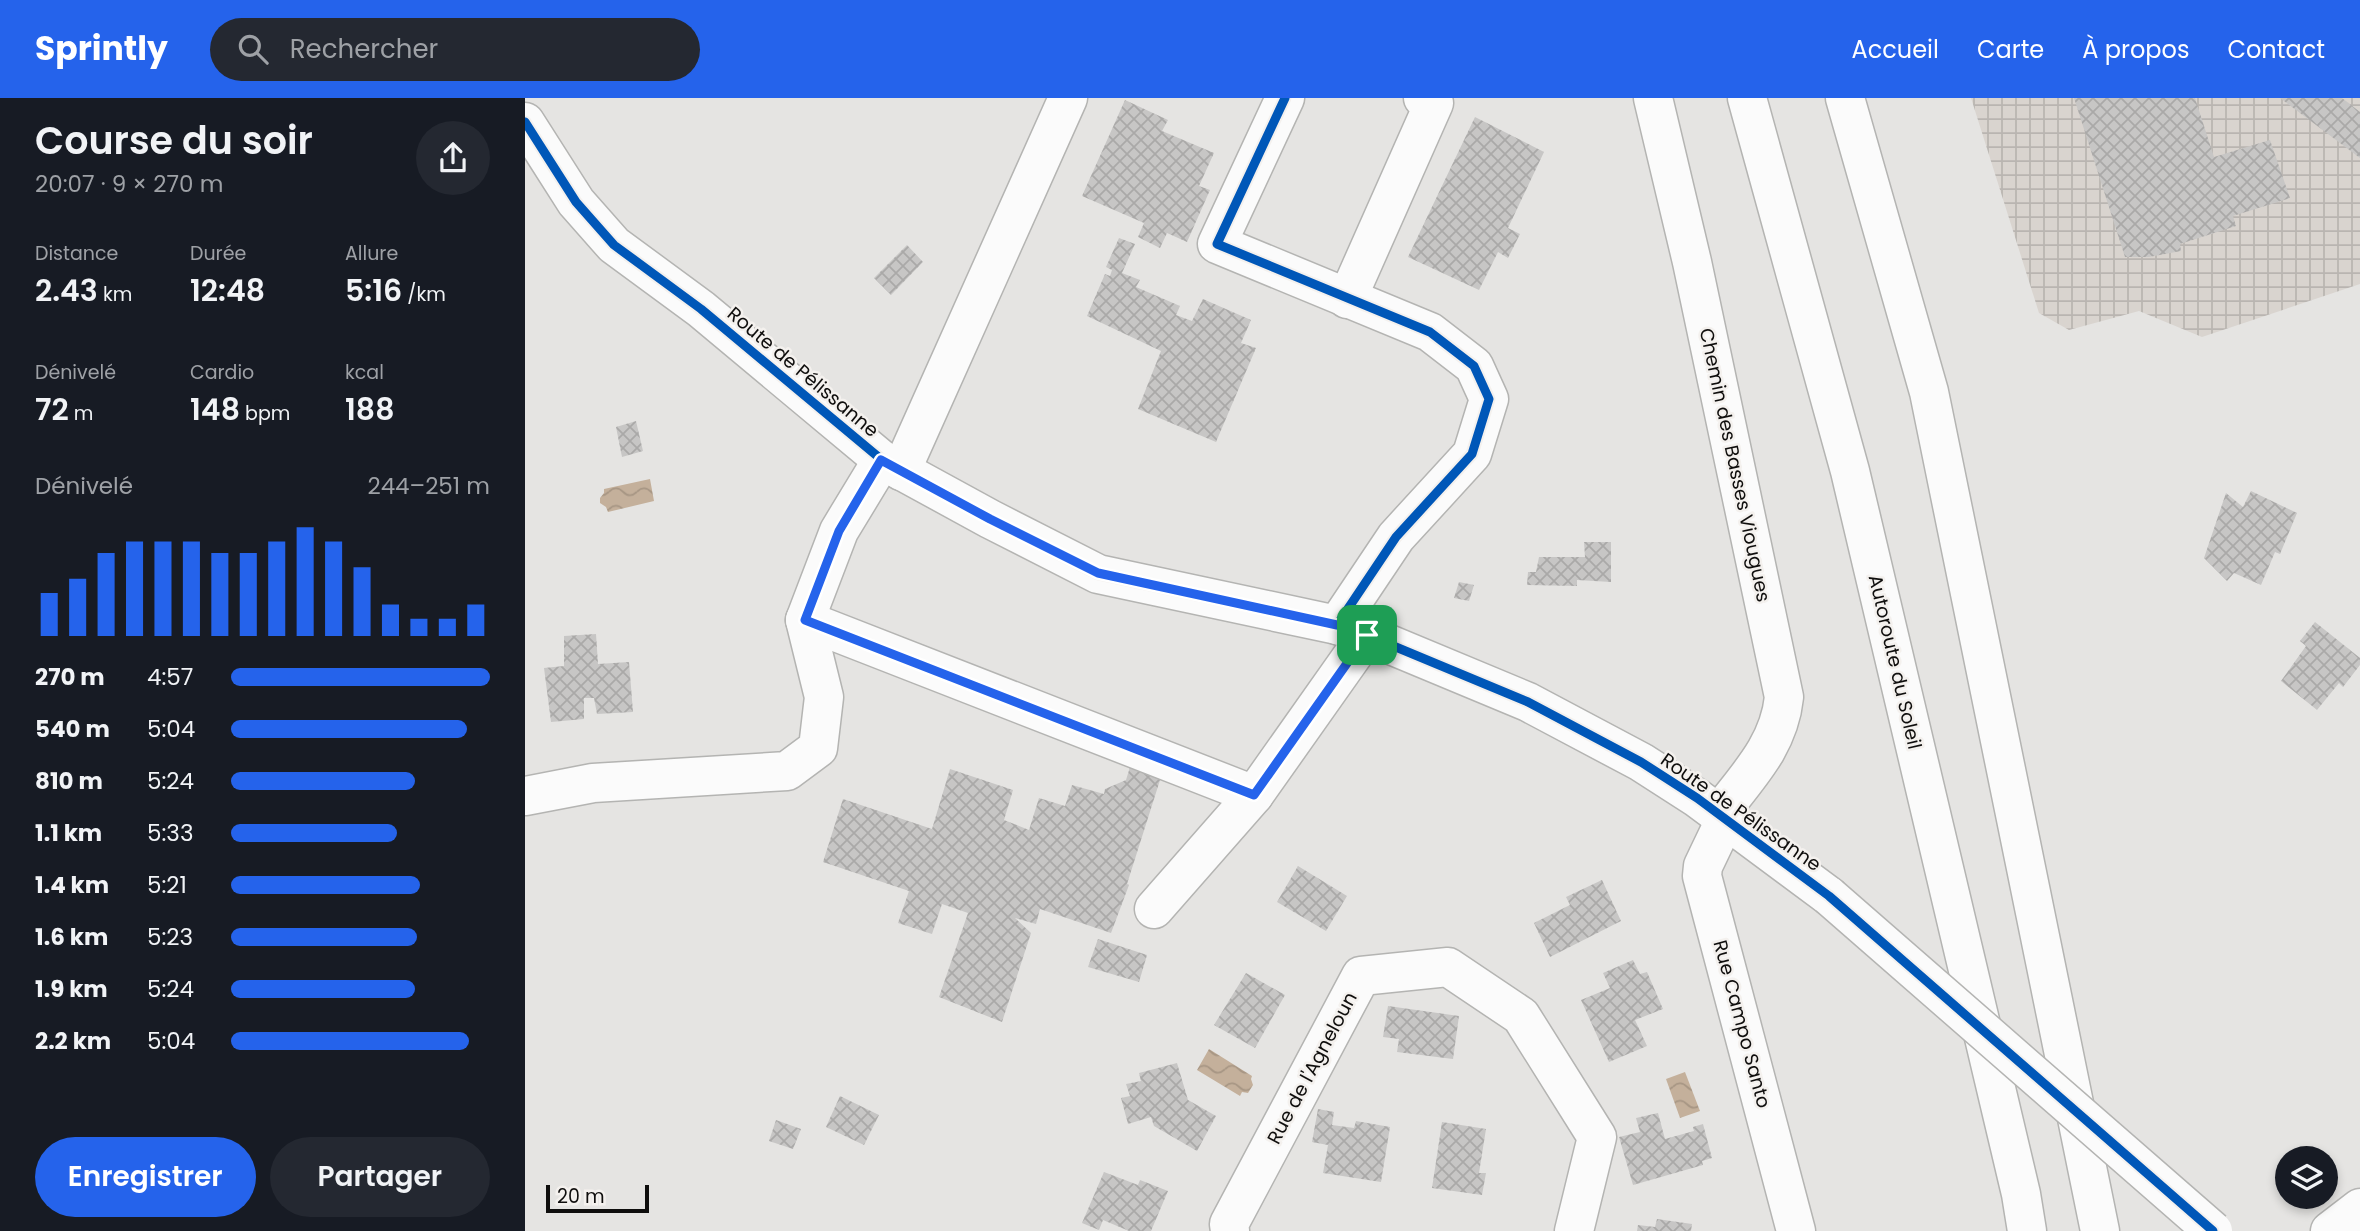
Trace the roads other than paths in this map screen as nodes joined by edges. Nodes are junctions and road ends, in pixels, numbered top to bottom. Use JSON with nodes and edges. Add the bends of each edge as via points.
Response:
{"nodes":[{"id":1,"x":1067,"y":98,"type":"edge"},
{"id":2,"x":1285,"y":98,"type":"edge"},
{"id":3,"x":1423,"y":98,"type":"edge"},
{"id":4,"x":1653,"y":98,"type":"edge"},
{"id":5,"x":1747,"y":98,"type":"edge"},
{"id":6,"x":1845,"y":98,"type":"edge"},
{"id":7,"x":525,"y":122,"type":"edge"},
{"id":8,"x":1347,"y":299,"type":"junction"},
{"id":9,"x":891,"y":466,"type":"junction"},
{"id":10,"x":805,"y":620,"type":"junction"},
{"id":11,"x":1352,"y":630,"type":"junction"},
{"id":12,"x":1254,"y":795,"type":"junction"},
{"id":13,"x":525,"y":796,"type":"edge"},
{"id":14,"x":1721,"y":818,"type":"junction"},
{"id":15,"x":1154,"y":909,"type":"dead end"},
{"id":16,"x":2360,"y":1208,"type":"edge"},
{"id":17,"x":1230,"y":1231,"type":"edge"},
{"id":18,"x":1574,"y":1231,"type":"edge"},
{"id":19,"x":1796,"y":1231,"type":"edge"},
{"id":20,"x":2027,"y":1231,"type":"edge"},
{"id":21,"x":2100,"y":1231,"type":"edge"},
{"id":22,"x":2213,"y":1231,"type":"edge"},
{"id":23,"x":2330,"y":1231,"type":"edge"}],
"edges":[{"from":1,"to":9,"type":"main road"},
{"from":2,"to":8,"type":"main road","via":[[1216,244]]},
{"from":3,"to":8,"type":"main road","via":[[1434,103]]},
{"from":4,"to":14,"type":"main road","name":"Chemin des Basses Viougues","via":[[1784,697],[1775,736]]},
{"from":5,"to":20,"type":"main road","name":"Autoroute du Soleil","via":[[1850,471]]},
{"from":6,"to":21,"type":"main road","via":[[1929,392]]},
{"from":7,"to":9,"type":"main road","name":"Route de Pélissanne","via":[[576,202],[614,245],[701,309]]},
{"from":8,"to":11,"type":"main road","via":[[1430,332],[1474,366],[1489,399],[1472,454],[1396,537]]},
{"from":9,"to":10,"type":"main road","via":[[839,531]]},
{"from":9,"to":11,"type":"main road","name":"Route de Pélissanne","via":[[1098,573]]},
{"from":10,"to":12,"type":"main road"},
{"from":10,"to":13,"type":"main road","via":[[824,697],[818,748],[787,771],[593,783]]},
{"from":11,"to":12,"type":"main road"},
{"from":11,"to":14,"type":"main road","name":"Route de Pélissanne","via":[[1528,702],[1641,762]]},
{"from":12,"to":15,"type":"main road"},
{"from":14,"to":19,"type":"main road","name":"Rue Campo Santo","via":[[1702,876]]},
{"from":14,"to":22,"type":"main road","name":"Route de Pélissanne","bridge":true,"via":[[1829,896]]},
{"from":16,"to":23,"type":"main road"},
{"from":17,"to":18,"type":"main road","name":"Rue de l'Agneloun","via":[[1229,1224],[1361,976],[1448,967],[1521,1016],[1597,1137]]}]}
